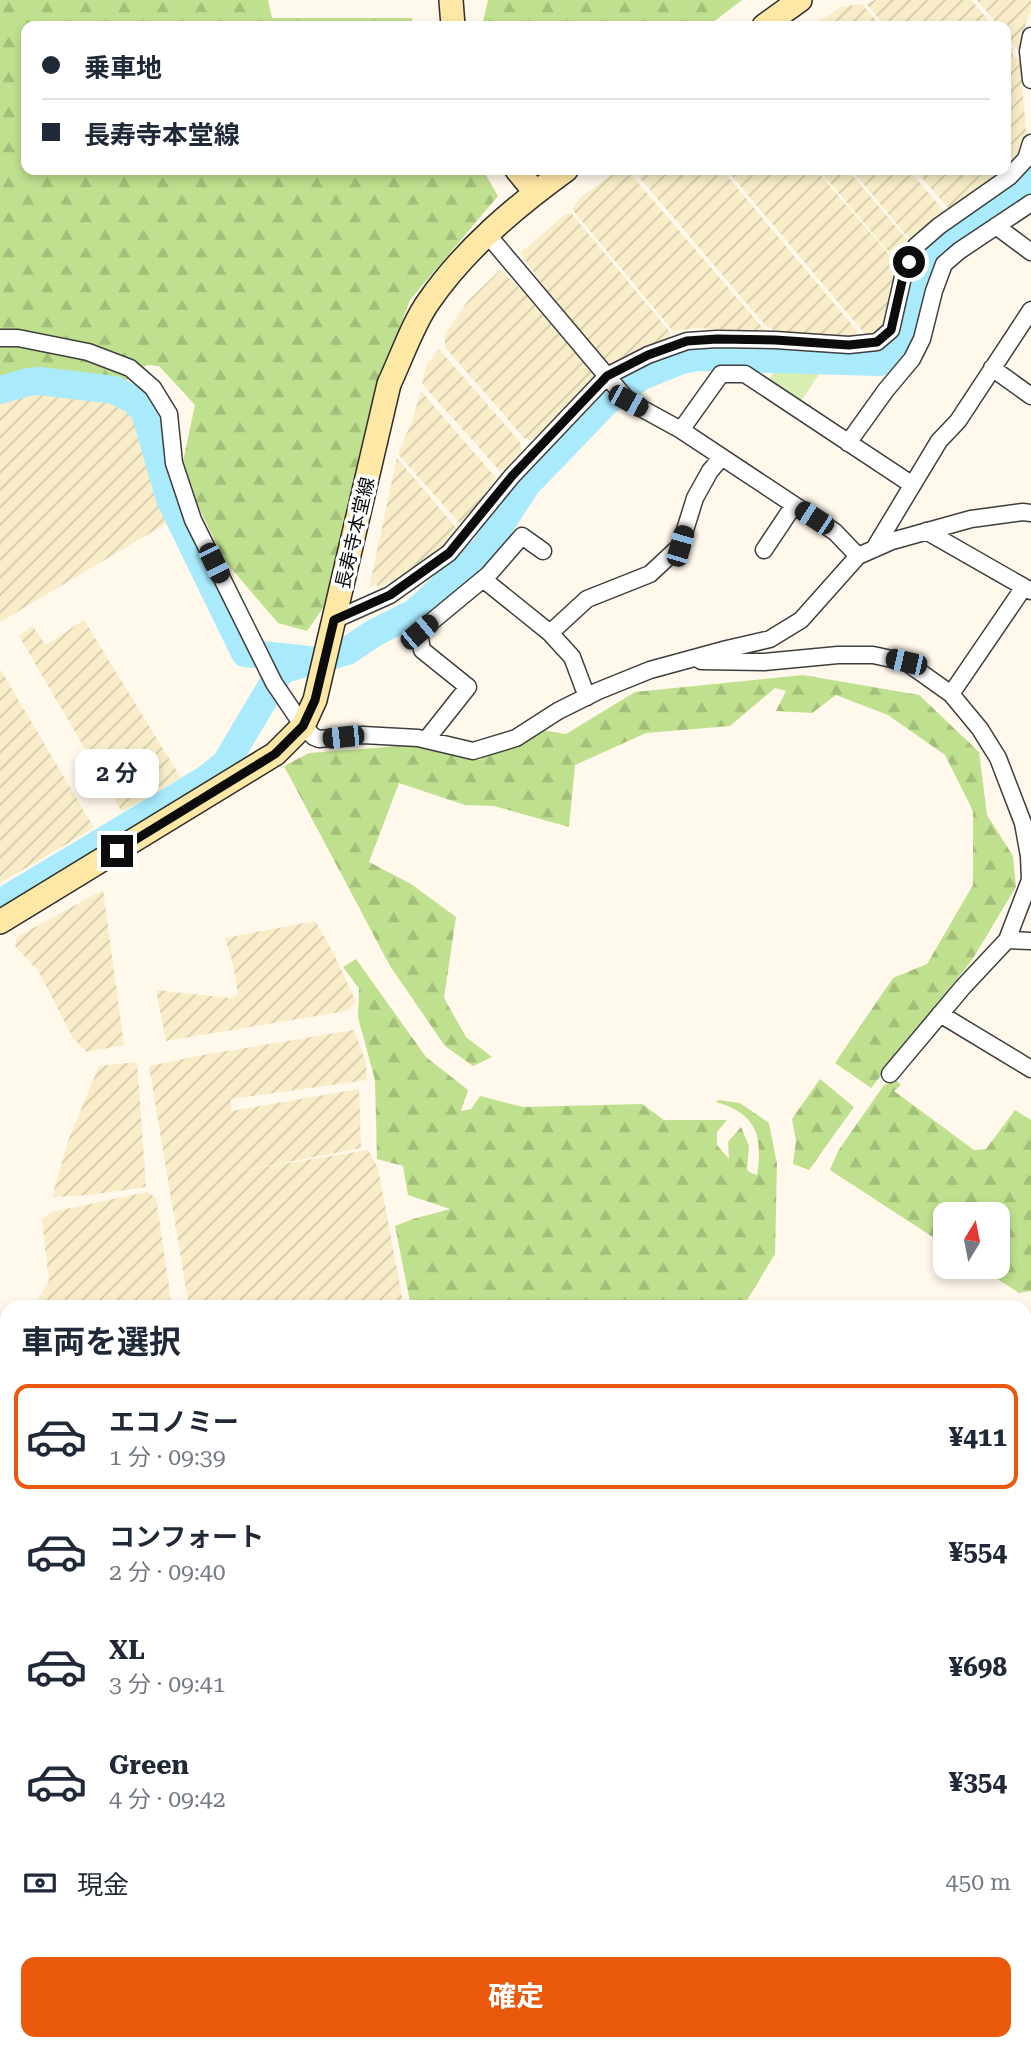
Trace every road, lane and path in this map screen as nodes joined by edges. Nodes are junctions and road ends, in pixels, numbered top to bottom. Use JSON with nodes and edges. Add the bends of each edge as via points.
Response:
{"nodes":[{"id":1,"x":451,"y":0,"type":"edge"},
{"id":2,"x":800,"y":0,"type":"edge"},
{"id":3,"x":453,"y":21,"type":"edge"},
{"id":4,"x":771,"y":21,"type":"edge"},
{"id":5,"x":1031,"y":36,"type":"edge"},
{"id":6,"x":1031,"y":80,"type":"edge"},
{"id":7,"x":1031,"y":143,"type":"edge"},
{"id":8,"x":521,"y":175,"type":"edge"},
{"id":9,"x":559,"y":175,"type":"edge"},
{"id":10,"x":1011,"y":175,"type":"edge"},
{"id":11,"x":1011,"y":175,"type":"edge"},
{"id":12,"x":535,"y":192,"type":"junction"},
{"id":13,"x":1031,"y":203,"type":"edge"},
{"id":14,"x":996,"y":226,"type":"junction"},
{"id":15,"x":487,"y":234,"type":"junction"},
{"id":16,"x":1031,"y":253,"type":"edge"},
{"id":17,"x":1031,"y":310,"type":"edge"},
{"id":18,"x":0,"y":338,"type":"edge"},
{"id":19,"x":992,"y":368,"type":"junction"},
{"id":20,"x":607,"y":376,"type":"junction"},
{"id":21,"x":1031,"y":396,"type":"edge"},
{"id":22,"x":681,"y":430,"type":"junction"},
{"id":23,"x":848,"y":443,"type":"junction"},
{"id":24,"x":722,"y":457,"type":"junction"},
{"id":25,"x":911,"y":484,"type":"junction"},
{"id":26,"x":793,"y":505,"type":"junction"},
{"id":27,"x":1028,"y":508,"type":"edge"},
{"id":28,"x":926,"y":531,"type":"junction"},
{"id":29,"x":874,"y":549,"type":"junction"},
{"id":30,"x":764,"y":550,"type":"dead end"},
{"id":31,"x":542,"y":551,"type":"dead end"},
{"id":32,"x":858,"y":556,"type":"junction"},
{"id":33,"x":483,"y":579,"type":"junction"},
{"id":34,"x":1028,"y":589,"type":"edge"},
{"id":35,"x":334,"y":620,"type":"junction"},
{"id":36,"x":550,"y":633,"type":"junction"},
{"id":37,"x":681,"y":661,"type":"junction"},
{"id":38,"x":951,"y":694,"type":"junction"},
{"id":39,"x":587,"y":697,"type":"junction"},
{"id":40,"x":303,"y":726,"type":"junction"},
{"id":41,"x":426,"y":740,"type":"junction"},
{"id":42,"x":0,"y":922,"type":"edge"},
{"id":43,"x":1007,"y":940,"type":"junction"},
{"id":44,"x":1031,"y":941,"type":"edge"},
{"id":45,"x":940,"y":1014,"type":"junction"},
{"id":46,"x":1031,"y":1069,"type":"edge"},
{"id":47,"x":890,"y":1074,"type":"dead end"}],
"edges":[{"from":1,"to":3,"type":"main road"},
{"from":2,"to":4,"type":"main road"},
{"from":5,"to":6,"type":"street"},
{"from":7,"to":11,"type":"street","via":[[1026,159]]},
{"from":8,"to":12,"type":"main road"},
{"from":9,"to":12,"type":"main road","name":"長寿寺本堂線"},
{"from":10,"to":20,"type":"street","via":[[916,246],[903,277],[891,330],[877,342],[687,341]]},
{"from":12,"to":15,"type":"main road","name":"長寿寺本堂線"},
{"from":13,"to":14,"type":"street"},
{"from":14,"to":16,"type":"street"},
{"from":14,"to":23,"type":"street","via":[[944,264],[912,359]]},
{"from":15,"to":20,"type":"street"},
{"from":15,"to":35,"type":"main road","name":"長寿寺本堂線","via":[[428,303],[389,384]]},
{"from":17,"to":19,"type":"street"},
{"from":18,"to":40,"type":"street","via":[[88,352],[130,369],[153,388],[169,414],[174,463],[193,520],[262,660]]},
{"from":19,"to":21,"type":"street"},
{"from":19,"to":25,"type":"street"},
{"from":20,"to":22,"type":"street","via":[[628,401]]},
{"from":20,"to":35,"type":"street","via":[[512,476],[449,553],[390,595]]},
{"from":22,"to":23,"type":"street","via":[[721,374],[746,374]]},
{"from":22,"to":24,"type":"street"},
{"from":23,"to":25,"type":"street"},
{"from":24,"to":26,"type":"street"},
{"from":24,"to":36,"type":"street","via":[[695,498],[680,546],[650,574],[587,599]]},
{"from":25,"to":29,"type":"street"},
{"from":26,"to":30,"type":"street"},
{"from":26,"to":32,"type":"street","via":[[835,532]]},
{"from":27,"to":28,"type":"street"},
{"from":28,"to":29,"type":"street"},
{"from":28,"to":34,"type":"street"},
{"from":29,"to":32,"type":"street"},
{"from":31,"to":33,"type":"street","via":[[522,536]]},
{"from":32,"to":37,"type":"street","via":[[801,620],[770,639]]},
{"from":33,"to":36,"type":"street"},
{"from":33,"to":41,"type":"street","via":[[419,632],[422,650],[468,687]]},
{"from":34,"to":38,"type":"street"},
{"from":35,"to":40,"type":"main road","name":"長寿寺本堂線","via":[[315,700]]},
{"from":36,"to":39,"type":"street","via":[[572,657]]},
{"from":37,"to":38,"type":"street","via":[[764,662],[873,655],[906,662]]},
{"from":37,"to":39,"type":"street"},
{"from":38,"to":43,"type":"street","via":[[998,758],[1023,823],[1030,880]]},
{"from":39,"to":41,"type":"street","via":[[516,738],[473,751]]},
{"from":40,"to":41,"type":"street","via":[[319,739],[363,735]]},
{"from":40,"to":42,"type":"main road","name":"長寿寺本堂線","via":[[275,754]]},
{"from":43,"to":44,"type":"street"},
{"from":43,"to":45,"type":"street"},
{"from":45,"to":46,"type":"street"},
{"from":45,"to":47,"type":"street"}]}
